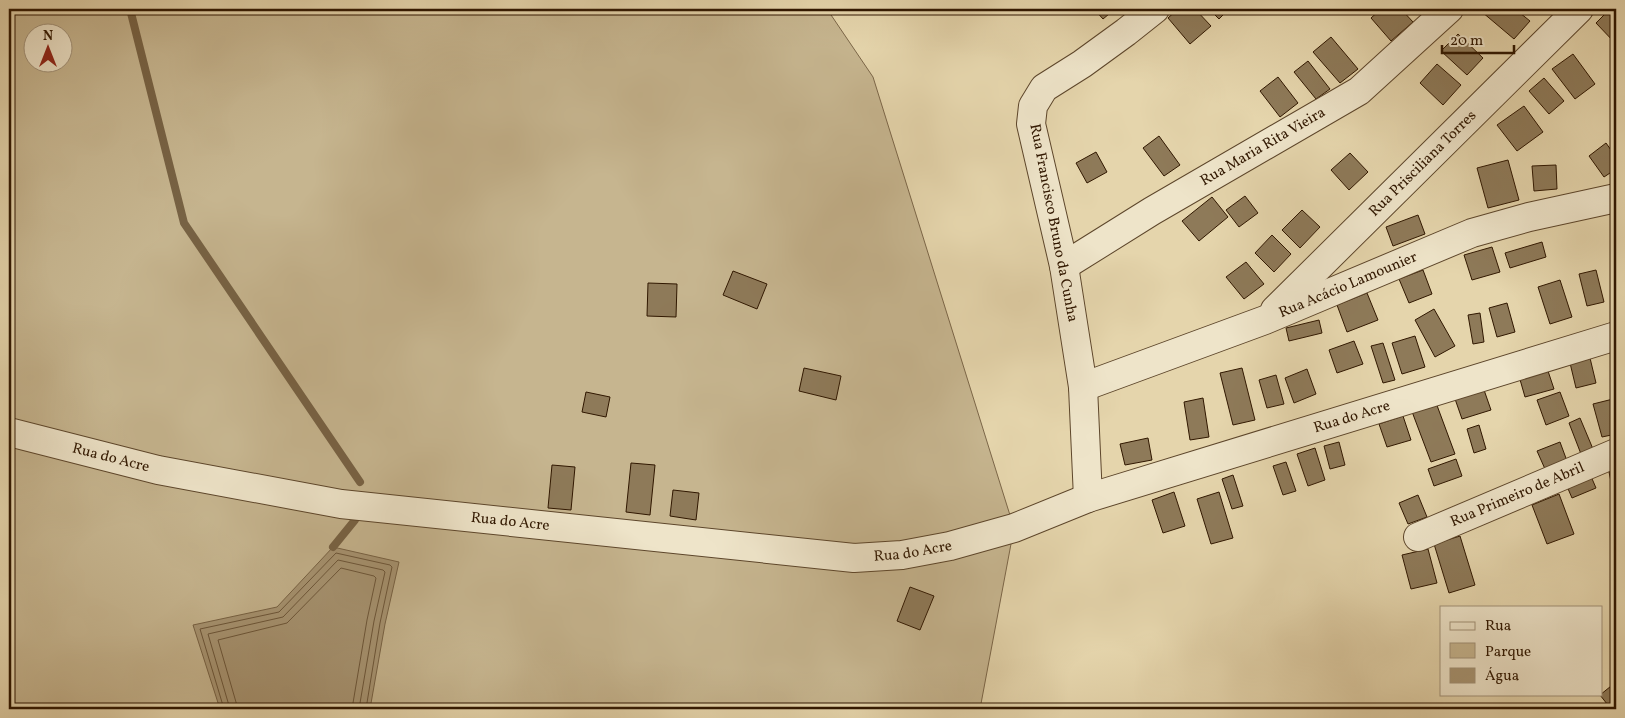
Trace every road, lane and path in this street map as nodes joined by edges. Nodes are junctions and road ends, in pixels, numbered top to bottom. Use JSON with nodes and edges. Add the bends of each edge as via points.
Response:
{"nodes":[{"id":1,"x":1155,"y":9,"type":"edge"},
{"id":2,"x":1449,"y":9,"type":"edge"},
{"id":3,"x":1579,"y":9,"type":"edge"},
{"id":4,"x":1616,"y":198,"type":"edge"},
{"id":5,"x":1064,"y":266,"type":"junction"},
{"id":6,"x":1265,"y":320,"type":"junction"},
{"id":7,"x":1616,"y":336,"type":"edge"},
{"id":8,"x":1084,"y":387,"type":"junction"},
{"id":9,"x":9,"y":432,"type":"edge"},
{"id":10,"x":1616,"y":453,"type":"edge"},
{"id":11,"x":1088,"y":498,"type":"junction"},
{"id":12,"x":1418,"y":536,"type":"dead end"}],
"edges":[{"from":1,"to":5,"type":"street","name":"Rua Francisco Bruno da Cunha","via":[[1044,88],[1033,106],[1031,124],[1036,150]]},
{"from":2,"to":5,"type":"street","name":"Rua Maria Rita Vieira","via":[[1359,91]]},
{"from":3,"to":6,"type":"street","name":"Rua Prisciliana Torres"},
{"from":4,"to":6,"type":"street","name":"Rua Acácio Lamounier","via":[[1472,233]]},
{"from":5,"to":8,"type":"street","name":"Rua Francisco Bruno da Cunha"},
{"from":6,"to":8,"type":"street","name":"Rua Acácio Lamounier"},
{"from":7,"to":11,"type":"street","name":"Rua do Acre"},
{"from":8,"to":11,"type":"street","name":"Rua Francisco Bruno da Cunha"},
{"from":9,"to":11,"type":"street","name":"Rua do Acre","via":[[158,470],[341,504],[854,558],[902,555],[950,546],[1014,528]]},
{"from":10,"to":12,"type":"street","name":"Rua Primeiro de Abril"}]}
